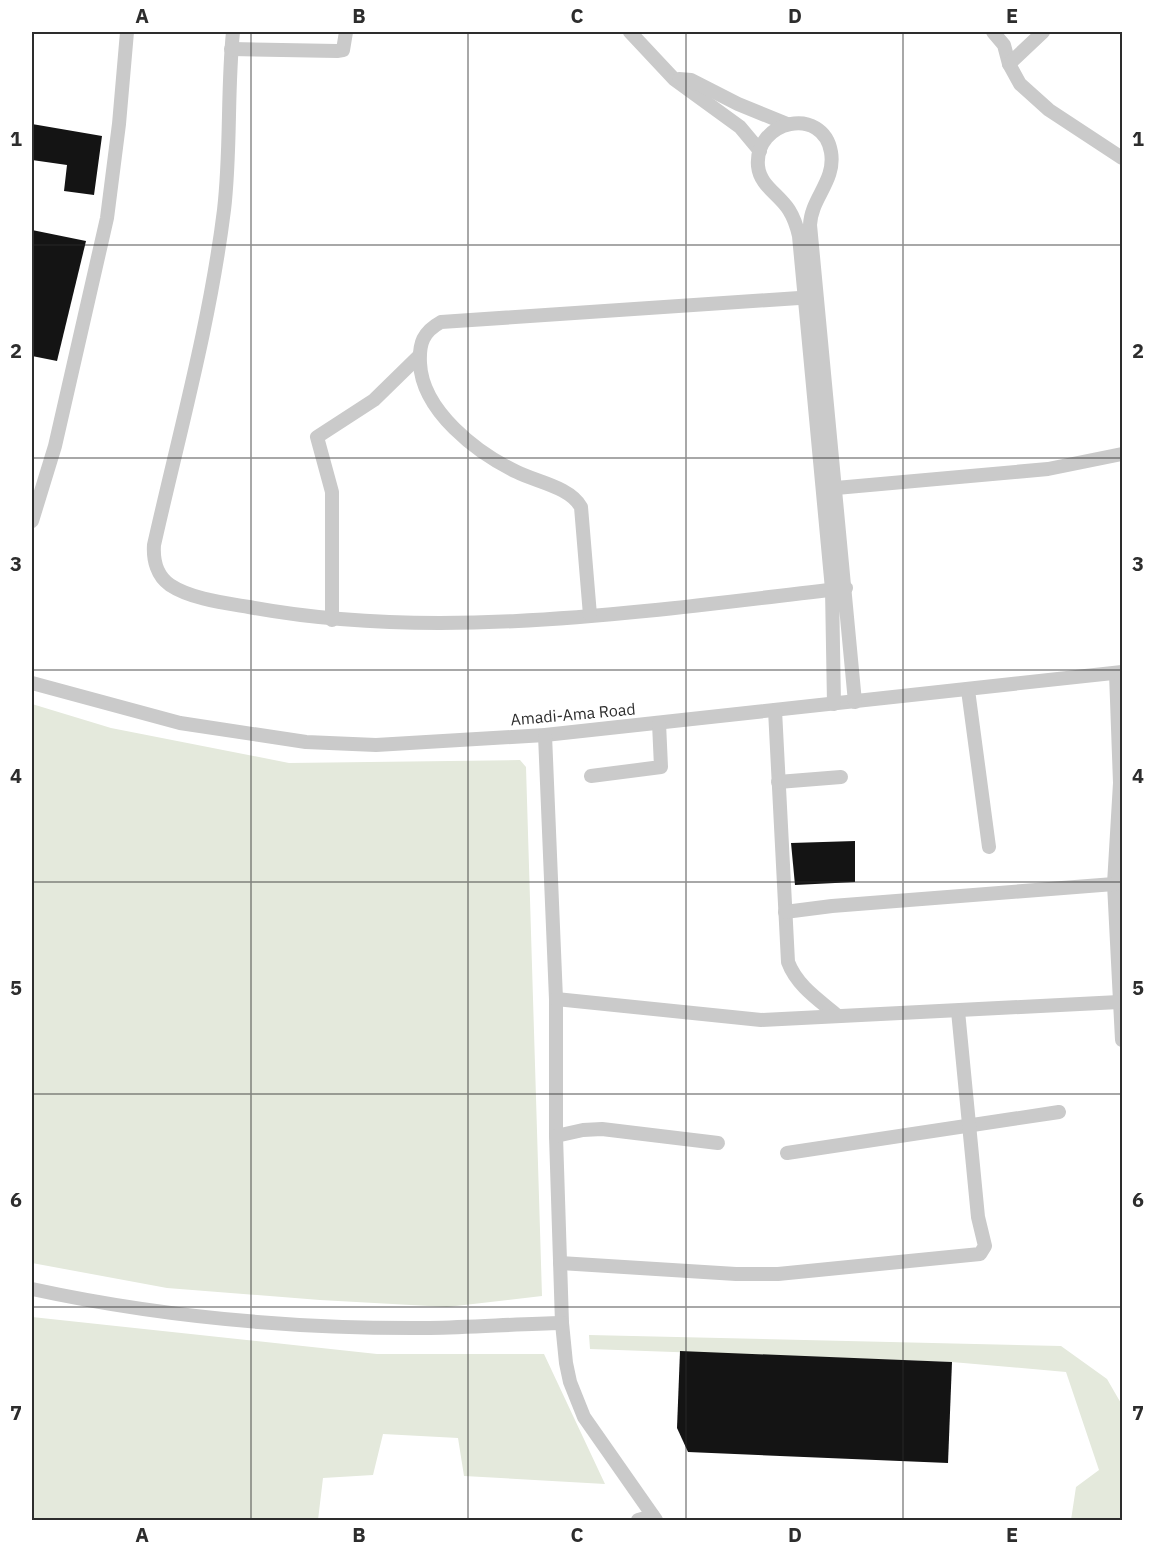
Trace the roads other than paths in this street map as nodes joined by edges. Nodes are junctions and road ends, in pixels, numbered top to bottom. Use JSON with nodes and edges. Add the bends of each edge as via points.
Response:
{"nodes":[{"id":1,"x":127,"y":32,"type":"edge"},
{"id":2,"x":233,"y":32,"type":"edge"},
{"id":3,"x":346,"y":32,"type":"edge"},
{"id":4,"x":630,"y":32,"type":"edge"},
{"id":5,"x":993,"y":32,"type":"edge"},
{"id":6,"x":1043,"y":32,"type":"edge"},
{"id":7,"x":231,"y":50,"type":"junction"},
{"id":8,"x":1009,"y":64,"type":"junction"},
{"id":9,"x":675,"y":79,"type":"junction"},
{"id":10,"x":788,"y":124,"type":"junction"},
{"id":11,"x":759,"y":151,"type":"junction"},
{"id":12,"x":1122,"y":158,"type":"edge"},
{"id":13,"x":811,"y":297,"type":"junction"},
{"id":14,"x":419,"y":356,"type":"junction"},
{"id":15,"x":1122,"y":454,"type":"edge"},
{"id":16,"x":836,"y":488,"type":"junction"},
{"id":17,"x":32,"y":521,"type":"edge"},
{"id":18,"x":839,"y":588,"type":"junction"},
{"id":19,"x":590,"y":615,"type":"junction"},
{"id":20,"x":332,"y":620,"type":"junction"},
{"id":21,"x":1119,"y":672,"type":"edge"},
{"id":22,"x":32,"y":683,"type":"edge"},
{"id":23,"x":968,"y":690,"type":"junction"},
{"id":24,"x":855,"y":702,"type":"junction"},
{"id":25,"x":834,"y":704,"type":"junction"},
{"id":26,"x":775,"y":710,"type":"junction"},
{"id":27,"x":659,"y":723,"type":"junction"},
{"id":28,"x":545,"y":735,"type":"junction"},
{"id":29,"x":1121,"y":757,"type":"edge"},
{"id":30,"x":591,"y":776,"type":"dead end"},
{"id":31,"x":841,"y":777,"type":"dead end"},
{"id":32,"x":778,"y":782,"type":"junction"},
{"id":33,"x":989,"y":847,"type":"dead end"},
{"id":34,"x":1117,"y":891,"type":"edge"},
{"id":35,"x":785,"y":912,"type":"junction"},
{"id":36,"x":556,"y":999,"type":"junction"},
{"id":37,"x":1119,"y":1002,"type":"junction"},
{"id":38,"x":957,"y":1011,"type":"junction"},
{"id":39,"x":838,"y":1016,"type":"junction"},
{"id":40,"x":1122,"y":1040,"type":"edge"},
{"id":41,"x":1059,"y":1113,"type":"dead end"},
{"id":42,"x":970,"y":1126,"type":"junction"},
{"id":43,"x":555,"y":1136,"type":"junction"},
{"id":44,"x":718,"y":1143,"type":"dead end"},
{"id":45,"x":787,"y":1153,"type":"dead end"},
{"id":46,"x":560,"y":1263,"type":"junction"},
{"id":47,"x":32,"y":1289,"type":"edge"},
{"id":48,"x":562,"y":1323,"type":"junction"},
{"id":49,"x":655,"y":1518,"type":"edge"},
{"id":50,"x":638,"y":1521,"type":"edge"}],
"edges":[{"from":1,"to":17,"type":"street","via":[[107,218],[55,446]]},
{"from":2,"to":7,"type":"street"},
{"from":3,"to":7,"type":"street","via":[[343,50]]},
{"from":4,"to":9,"type":"street"},
{"from":5,"to":8,"type":"street","via":[[1004,45]]},
{"from":6,"to":8,"type":"street"},
{"from":7,"to":20,"type":"street","via":[[222,219],[197,358],[153,557],[163,579],[185,592],[239,606]]},
{"from":8,"to":12,"type":"street","via":[[1020,84],[1049,110]]},
{"from":9,"to":10,"type":"street","via":[[691,80]]},
{"from":9,"to":11,"type":"street","via":[[740,126]]},
{"from":10,"to":11,"type":"street","via":[[771,132]]},
{"from":10,"to":13,"type":"street","via":[[809,124],[820,132],[831,150],[831,174],[810,213]]},
{"from":11,"to":13,"type":"street","via":[[762,180],[789,210],[796,225]]},
{"from":13,"to":14,"type":"street","via":[[441,322],[427,330]]},
{"from":13,"to":16,"type":"street"},
{"from":13,"to":18,"type":"street"},
{"from":14,"to":19,"type":"street","via":[[420,377],[430,398],[456,429],[484,453],[577,500],[581,507]]},
{"from":14,"to":20,"type":"street","via":[[374,400],[317,438],[332,492]]},
{"from":15,"to":16,"type":"street","via":[[1048,470]]},
{"from":16,"to":18,"type":"street"},
{"from":18,"to":19,"type":"street"},
{"from":18,"to":24,"type":"street"},
{"from":18,"to":25,"type":"street"},
{"from":19,"to":20,"type":"street","via":[[371,623]]},
{"from":21,"to":23,"type":"street","name":"Amadi-Ama Road"},
{"from":21,"to":29,"type":"street"},
{"from":22,"to":28,"type":"street","name":"Amadi-Ama Road","via":[[180,723],[306,742],[376,745]]},
{"from":23,"to":24,"type":"street","name":"Amadi-Ama Road"},
{"from":23,"to":33,"type":"street"},
{"from":24,"to":25,"type":"street","name":"Amadi-Ama Road"},
{"from":25,"to":26,"type":"street","name":"Amadi-Ama Road"},
{"from":26,"to":27,"type":"street","name":"Amadi-Ama Road"},
{"from":26,"to":32,"type":"street"},
{"from":27,"to":28,"type":"street","name":"Amadi-Ama Road"},
{"from":27,"to":30,"type":"street","via":[[661,767]]},
{"from":28,"to":36,"type":"street"},
{"from":29,"to":34,"type":"street"},
{"from":31,"to":32,"type":"street"},
{"from":32,"to":35,"type":"street"},
{"from":34,"to":35,"type":"street","via":[[832,906]]},
{"from":34,"to":37,"type":"street"},
{"from":35,"to":39,"type":"street","via":[[788,962],[793,974]]},
{"from":36,"to":39,"type":"street","via":[[760,1020]]},
{"from":36,"to":43,"type":"street"},
{"from":37,"to":38,"type":"street"},
{"from":37,"to":40,"type":"street"},
{"from":38,"to":39,"type":"street"},
{"from":38,"to":42,"type":"street"},
{"from":41,"to":42,"type":"street"},
{"from":42,"to":45,"type":"street"},
{"from":42,"to":46,"type":"street","via":[[978,1217],[985,1246],[980,1254],[736,1275]]},
{"from":43,"to":44,"type":"street","via":[[602,1129]]},
{"from":43,"to":46,"type":"street"},
{"from":46,"to":48,"type":"street"},
{"from":47,"to":48,"type":"street","via":[[142,1309],[242,1320],[429,1328]]},
{"from":48,"to":49,"type":"street","via":[[570,1382],[584,1417]]},
{"from":49,"to":50,"type":"street"}]}
